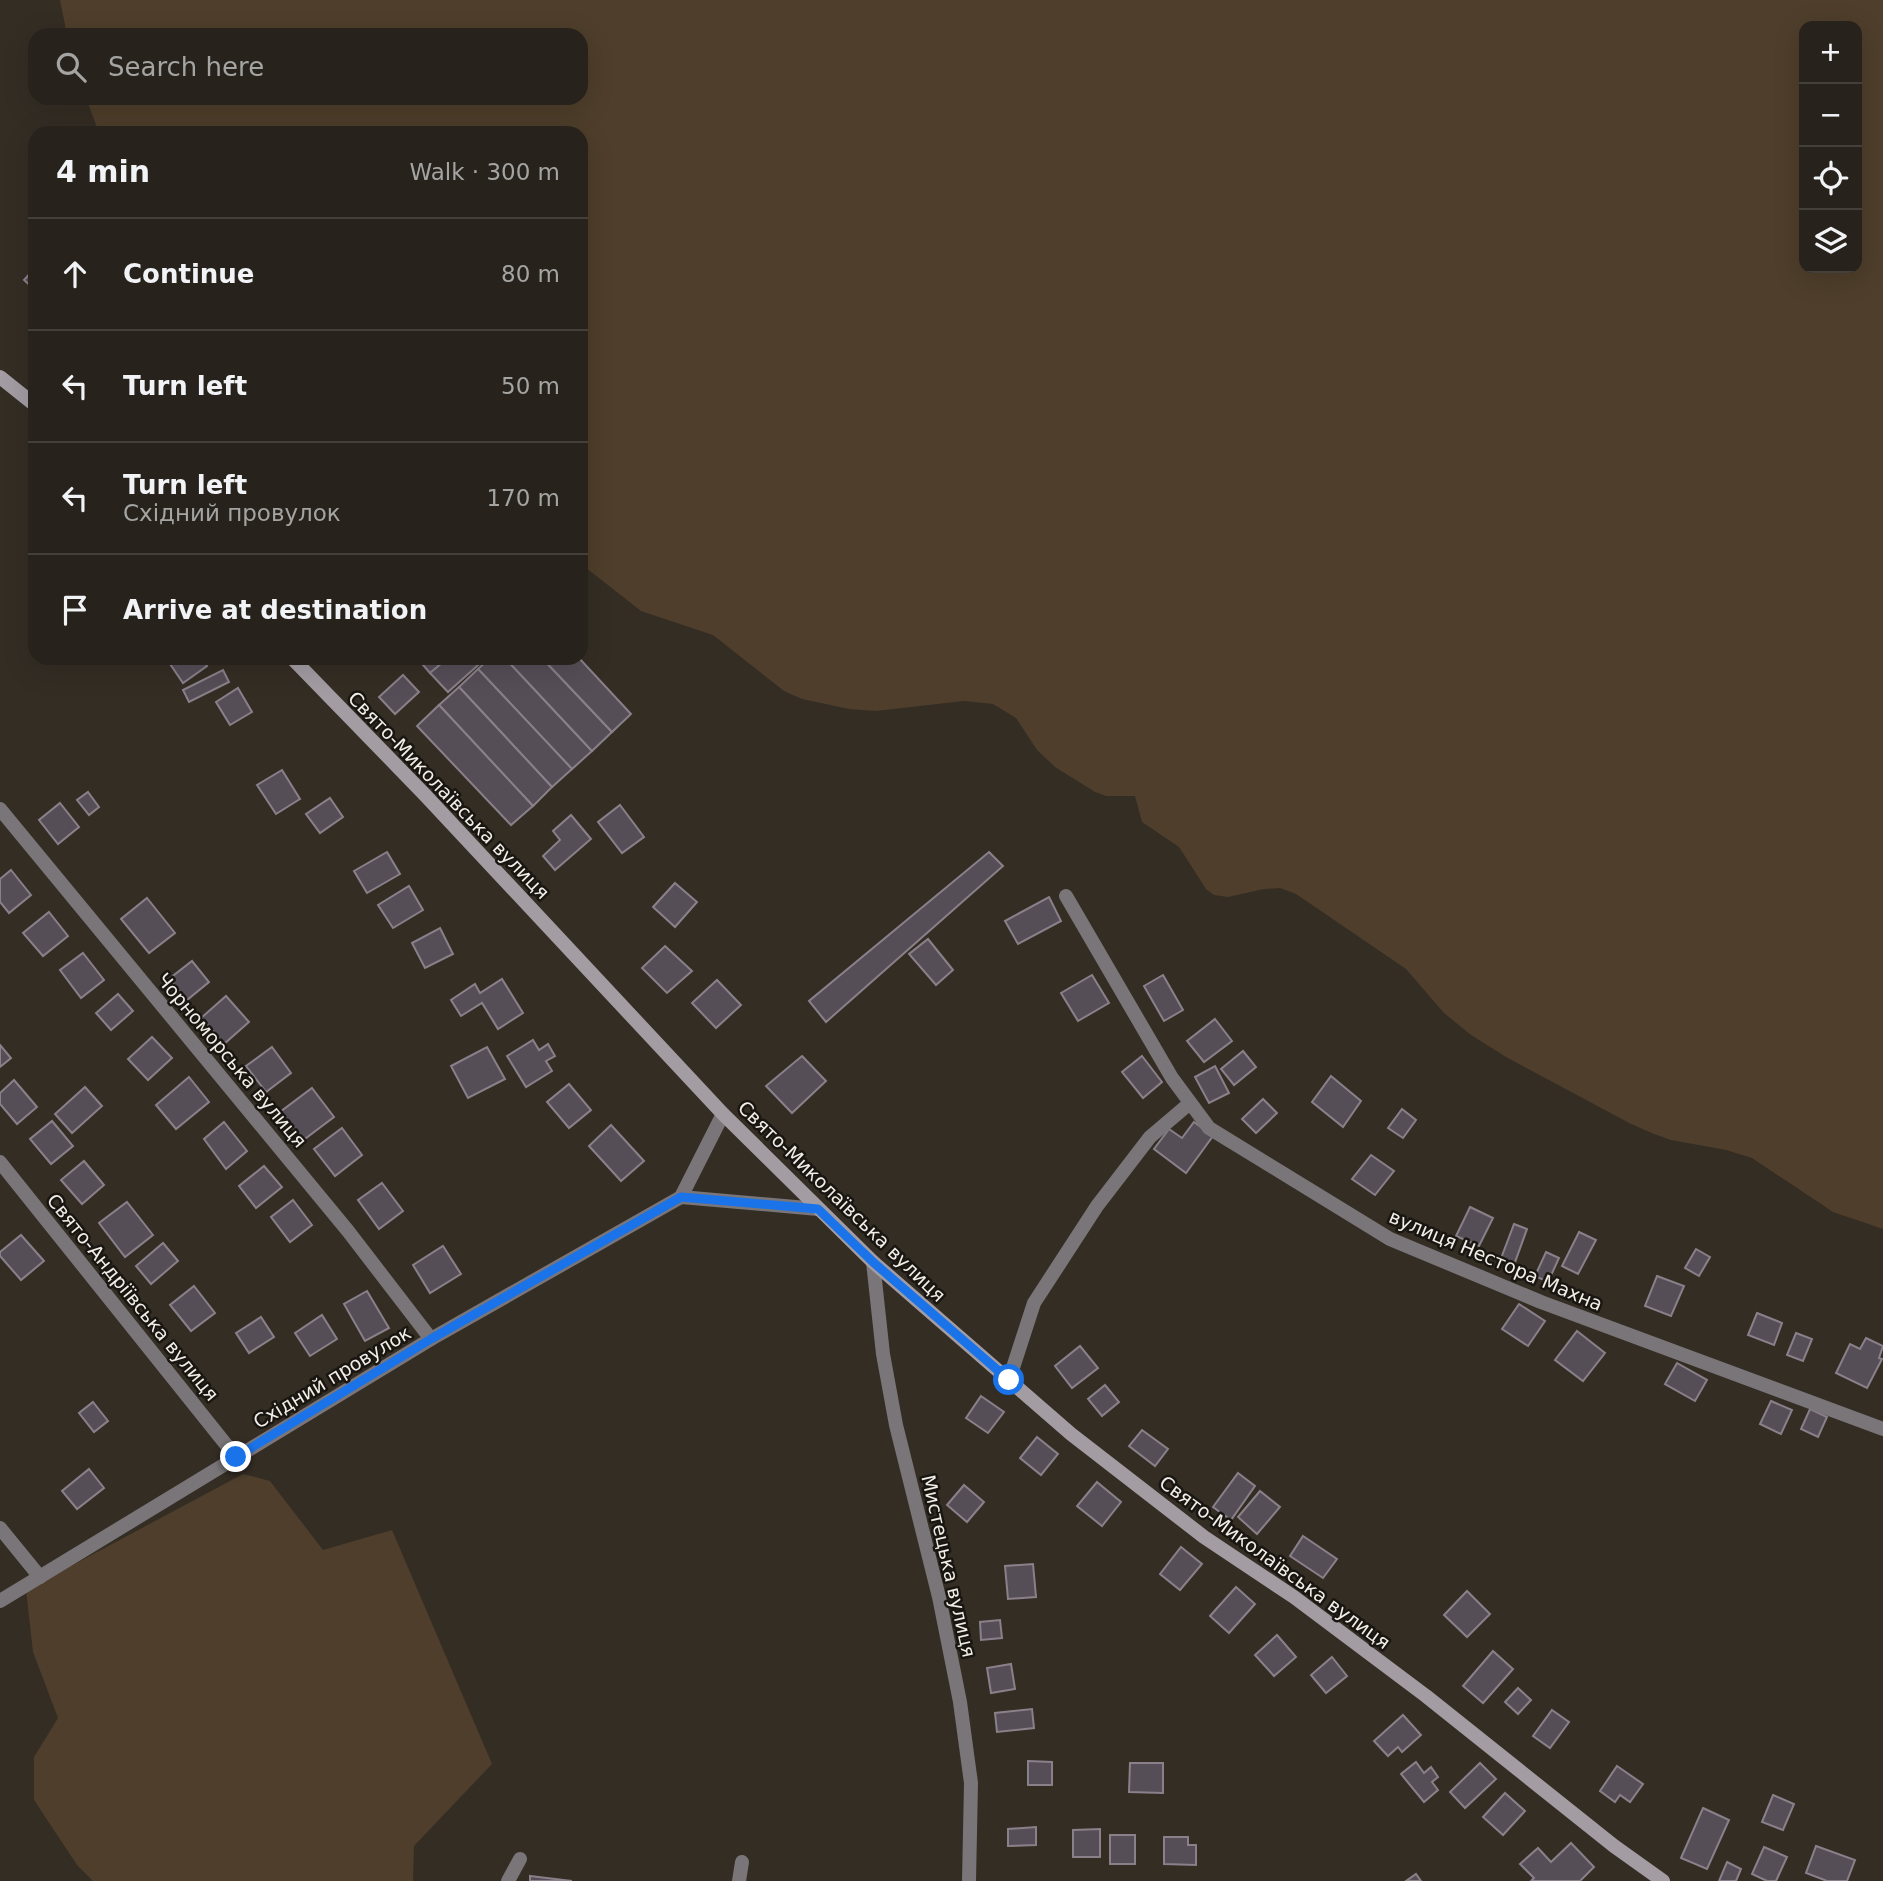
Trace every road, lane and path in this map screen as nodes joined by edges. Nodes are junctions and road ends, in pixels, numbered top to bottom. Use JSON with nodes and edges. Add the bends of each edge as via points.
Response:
{"nodes":[{"id":1,"x":0,"y":377,"type":"edge"},
{"id":2,"x":28,"y":399,"type":"edge"},
{"id":3,"x":299,"y":665,"type":"edge"},
{"id":4,"x":0,"y":809,"type":"edge"},
{"id":5,"x":1066,"y":896,"type":"dead end"},
{"id":6,"x":1190,"y":1103,"type":"junction"},
{"id":7,"x":723,"y":1114,"type":"junction"},
{"id":8,"x":0,"y":1162,"type":"edge"},
{"id":9,"x":681,"y":1197,"type":"junction"},
{"id":10,"x":818,"y":1209,"type":"junction"},
{"id":11,"x":873,"y":1262,"type":"junction"},
{"id":12,"x":431,"y":1339,"type":"junction"},
{"id":13,"x":1009,"y":1380,"type":"junction"},
{"id":14,"x":1883,"y":1429,"type":"edge"},
{"id":15,"x":236,"y":1457,"type":"junction"},
{"id":16,"x":0,"y":1528,"type":"edge"},
{"id":17,"x":40,"y":1577,"type":"junction"},
{"id":18,"x":0,"y":1601,"type":"edge"},
{"id":19,"x":520,"y":1859,"type":"dead end"},
{"id":20,"x":741,"y":1861,"type":"dead end"},
{"id":21,"x":508,"y":1881,"type":"edge"},
{"id":22,"x":739,"y":1881,"type":"edge"},
{"id":23,"x":969,"y":1881,"type":"edge"},
{"id":24,"x":1663,"y":1881,"type":"edge"}],
"edges":[{"from":1,"to":2,"type":"street"},
{"from":3,"to":7,"type":"street","name":"Свято-Миколаївська вулиця"},
{"from":4,"to":12,"type":"street","name":"Чорноморська вулиця","via":[[348,1231]]},
{"from":5,"to":6,"type":"street","name":"вулиця Нестора Махна"},
{"from":6,"to":13,"type":"street","via":[[1150,1137],[1090,1217],[1034,1303]]},
{"from":6,"to":14,"type":"street","name":"вулиця Нестора Махна","via":[[1209,1128],[1390,1239],[1541,1302]]},
{"from":7,"to":9,"type":"street"},
{"from":7,"to":10,"type":"street","name":"Свято-Миколаївська вулиця"},
{"from":8,"to":15,"type":"street","name":"Свято-Андріївська вулиця"},
{"from":9,"to":10,"type":"street"},
{"from":9,"to":12,"type":"street","name":"Східний провулок"},
{"from":10,"to":11,"type":"street","name":"Свято-Миколаївська вулиця"},
{"from":11,"to":13,"type":"street","name":"Свято-Миколаївська вулиця"},
{"from":11,"to":23,"type":"street","name":"Мистецька вулиця","via":[[896,1425],[960,1702],[971,1783]]},
{"from":12,"to":15,"type":"street","name":"Східний провулок"},
{"from":13,"to":24,"type":"street","name":"Свято-Миколаївська вулиця","via":[[1204,1537],[1426,1696]]},
{"from":15,"to":17,"type":"street","name":"Східний провулок"},
{"from":16,"to":17,"type":"street"},
{"from":17,"to":18,"type":"street","name":"Східний провулок"},
{"from":19,"to":21,"type":"street"},
{"from":20,"to":22,"type":"street"}]}
